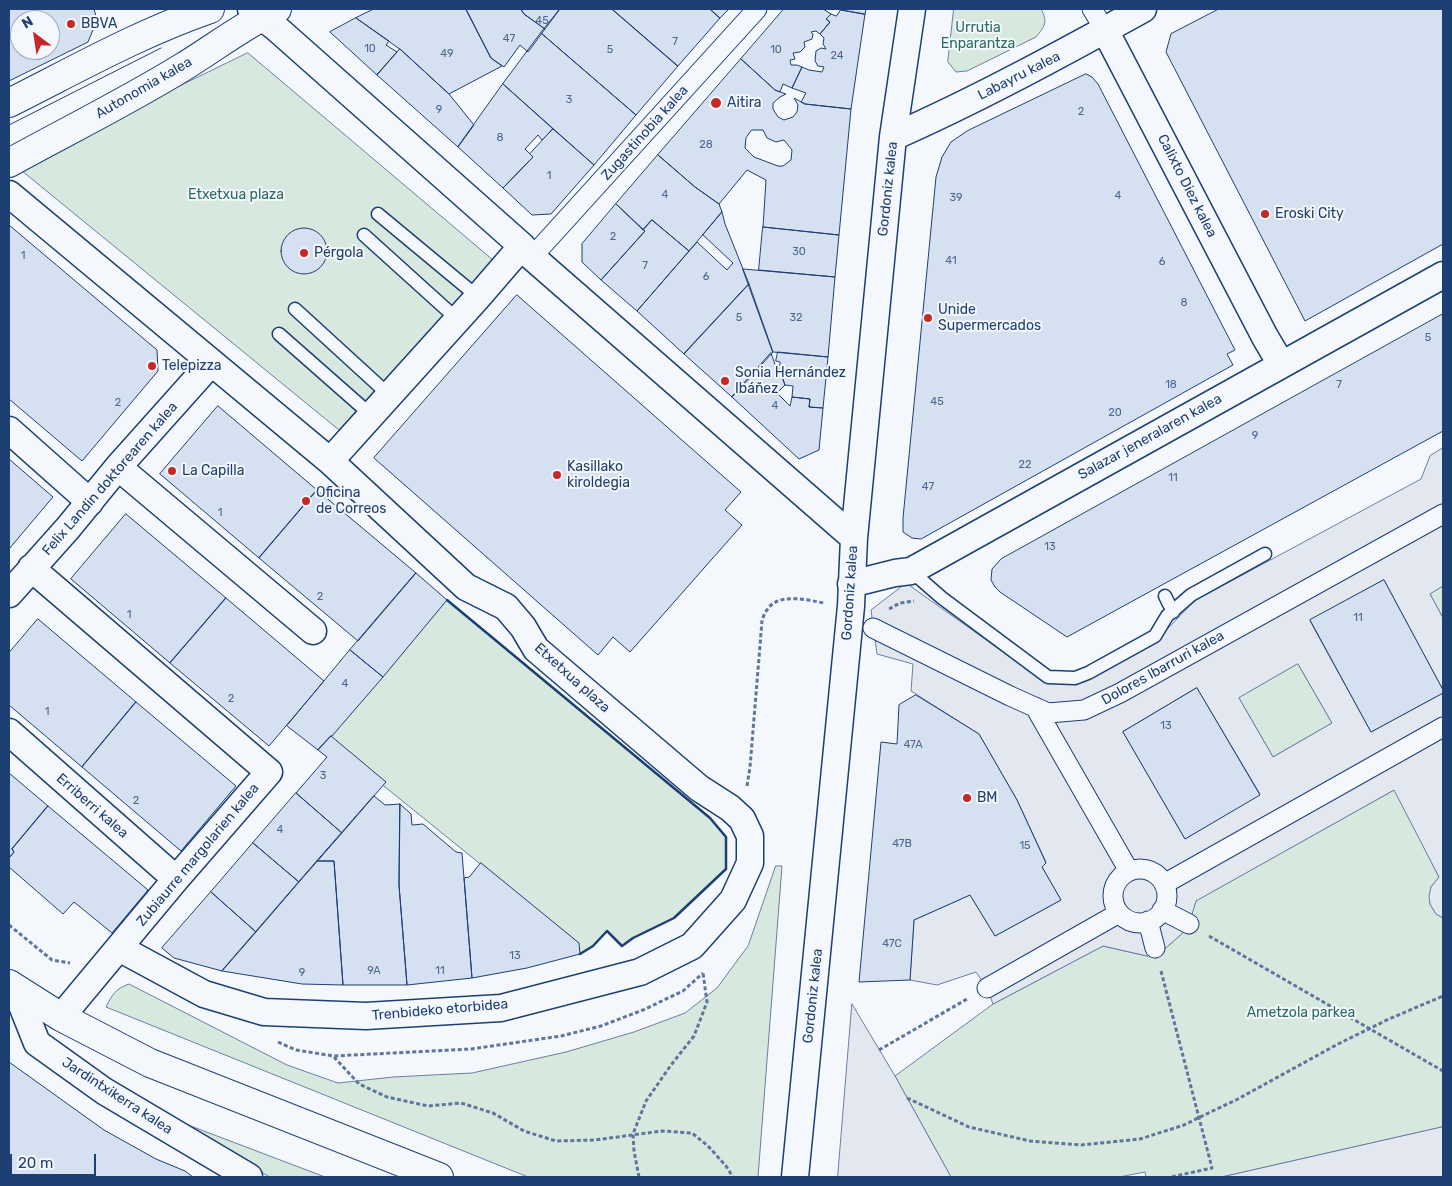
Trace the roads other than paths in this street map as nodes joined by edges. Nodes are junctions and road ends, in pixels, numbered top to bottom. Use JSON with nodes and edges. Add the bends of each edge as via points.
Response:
{"nodes":[{"id":1,"x":210,"y":9,"type":"edge"},
{"id":2,"x":757,"y":9,"type":"edge"},
{"id":3,"x":912,"y":9,"type":"edge"},
{"id":4,"x":1143,"y":9,"type":"edge"},
{"id":5,"x":263,"y":11,"type":"edge"},
{"id":6,"x":180,"y":14,"type":"edge"},
{"id":7,"x":1099,"y":19,"type":"edge"},
{"id":8,"x":9,"y":103,"type":"edge"},
{"id":9,"x":893,"y":137,"type":"junction"},
{"id":10,"x":9,"y":163,"type":"edge"},
{"id":11,"x":9,"y":194,"type":"edge"},
{"id":12,"x":378,"y":214,"type":"dead end"},
{"id":13,"x":364,"y":236,"type":"dead end"},
{"id":14,"x":527,"y":252,"type":"junction"},
{"id":15,"x":1443,"y":275,"type":"edge"},
{"id":16,"x":478,"y":297,"type":"junction"},
{"id":17,"x":296,"y":309,"type":"dead end"},
{"id":18,"x":457,"y":319,"type":"junction"},
{"id":19,"x":279,"y":334,"type":"dead end"},
{"id":20,"x":211,"y":363,"type":"junction"},
{"id":21,"x":1281,"y":364,"type":"junction"},
{"id":22,"x":389,"y":395,"type":"junction"},
{"id":23,"x":371,"y":415,"type":"junction"},
{"id":24,"x":9,"y":430,"type":"edge"},
{"id":25,"x":330,"y":461,"type":"junction"},
{"id":26,"x":118,"y":467,"type":"junction"},
{"id":27,"x":90,"y":502,"type":"junction"},
{"id":28,"x":1443,"y":514,"type":"edge"},
{"id":29,"x":854,"y":538,"type":"junction"},
{"id":30,"x":1265,"y":554,"type":"dead end"},
{"id":31,"x":31,"y":568,"type":"junction"},
{"id":32,"x":911,"y":571,"type":"junction"},
{"id":33,"x":852,"y":584,"type":"junction"},
{"id":34,"x":9,"y":594,"type":"edge"},
{"id":35,"x":1165,"y":596,"type":"dead end"},
{"id":36,"x":1173,"y":612,"type":"junction"},
{"id":37,"x":873,"y":628,"type":"dead end"},
{"id":38,"x":312,"y":631,"type":"dead end"},
{"id":39,"x":1035,"y":707,"type":"junction"},
{"id":40,"x":1443,"y":727,"type":"edge"},
{"id":41,"x":9,"y":732,"type":"edge"},
{"id":42,"x":750,"y":863,"type":"joint"},
{"id":43,"x":1130,"y":872,"type":"junction"},
{"id":44,"x":176,"y":879,"type":"junction"},
{"id":45,"x":1164,"y":884,"type":"junction"},
{"id":46,"x":1119,"y":913,"type":"junction"},
{"id":47,"x":1155,"y":916,"type":"junction"},
{"id":48,"x":1189,"y":924,"type":"road end"},
{"id":49,"x":119,"y":948,"type":"junction"},
{"id":50,"x":1155,"y":948,"type":"road end"},
{"id":51,"x":12,"y":986,"type":"edge"},
{"id":52,"x":987,"y":988,"type":"road end"},
{"id":53,"x":61,"y":1017,"type":"junction"},
{"id":54,"x":249,"y":1177,"type":"edge"},
{"id":55,"x":438,"y":1177,"type":"edge"},
{"id":56,"x":795,"y":1177,"type":"edge"}],
"edges":[{"from":1,"to":6,"type":"main road"},
{"from":2,"to":14,"type":"street","name":"Zugastinobia kalea"},
{"from":3,"to":9,"type":"street","name":"Gordoniz kalea"},
{"from":4,"to":7,"type":"street","name":"Labayru kalea"},
{"from":5,"to":10,"type":"main road","name":"Autonomia kalea","via":[[183,67]]},
{"from":5,"to":14,"type":"street","via":[[275,27]]},
{"from":6,"to":8,"type":"main road"},
{"from":7,"to":9,"type":"street","name":"Labayru kalea","via":[[1068,51],[944,115]]},
{"from":7,"to":21,"type":"street","name":"Calixto Diez kalea"},
{"from":9,"to":29,"type":"street","name":"Gordoniz kalea"},
{"from":11,"to":20,"type":"street","name":"Etxetxua plaza"},
{"from":12,"to":16,"type":"lane"},
{"from":13,"to":18,"type":"lane"},
{"from":14,"to":16,"type":"street"},
{"from":14,"to":29,"type":"street"},
{"from":15,"to":21,"type":"street","name":"Salazar jeneralaren kalea"},
{"from":16,"to":18,"type":"street"},
{"from":17,"to":22,"type":"lane"},
{"from":18,"to":22,"type":"street"},
{"from":19,"to":23,"type":"lane"},
{"from":20,"to":25,"type":"street","name":"Etxetxua plaza"},
{"from":20,"to":26,"type":"street","name":"Felix Landin doktorearen kalea"},
{"from":21,"to":32,"type":"street","name":"Salazar jeneralaren kalea"},
{"from":22,"to":23,"type":"street"},
{"from":23,"to":25,"type":"street"},
{"from":24,"to":27,"type":"street"},
{"from":25,"to":42,"type":"street","name":"Etxetxua plaza","via":[[466,587],[506,607],[536,649],[699,788],[742,819],[750,836]]},
{"from":26,"to":27,"type":"street","name":"Felix Landin doktorearen kalea"},
{"from":26,"to":38,"type":"street"},
{"from":27,"to":31,"type":"street","name":"Felix Landin doktorearen kalea"},
{"from":28,"to":39,"type":"street","name":"Dolores Ibarruri kalea","via":[[1084,710],[1048,712]]},
{"from":29,"to":33,"type":"street","name":"Gordoniz kalea"},
{"from":30,"to":36,"type":"lane","via":[[1191,595]]},
{"from":31,"to":34,"type":"street","name":"Felix Landin doktorearen kalea"},
{"from":31,"to":44,"type":"street","name":"Zubiaurre margolarien kalea","via":[[269,772]]},
{"from":32,"to":33,"type":"street","name":"Salazar jeneralaren kalea"},
{"from":32,"to":36,"type":"lane","via":[[1048,677],[1074,678],[1088,673],[1156,636]]},
{"from":33,"to":56,"type":"street","name":"Gordoniz kalea"},
{"from":35,"to":36,"type":"lane"},
{"from":37,"to":39,"type":"street","name":"Dolores Ibarruri kalea"},
{"from":39,"to":43,"type":"street"},
{"from":40,"to":45,"type":"street"},
{"from":41,"to":44,"type":"street","name":"Erriberri kalea"},
{"from":42,"to":49,"type":"street","name":"Trenbideko etorbidea","via":[[733,900],[692,946],[640,972],[502,1008],[366,1016],[264,1012],[204,994]]},
{"from":43,"to":45,"type":"street","via":[[1151,871]]},
{"from":43,"to":46,"type":"street","via":[[1118,879],[1114,887],[1114,903]]},
{"from":44,"to":49,"type":"street","name":"Zubiaurre margolarien kalea"},
{"from":45,"to":47,"type":"street","via":[[1166,902]]},
{"from":46,"to":47,"type":"street","via":[[1131,922],[1140,923]]},
{"from":46,"to":52,"type":"street"},
{"from":47,"to":48,"type":"street"},
{"from":47,"to":50,"type":"street"},
{"from":49,"to":53,"type":"street","name":"Zubiaurre margolarien kalea"},
{"from":51,"to":53,"type":"main road"},
{"from":51,"to":54,"type":"street","name":"Jardintxikerra kalea","via":[[37,1043],[104,1091]]},
{"from":53,"to":55,"type":"main road","via":[[150,1063]]}]}
